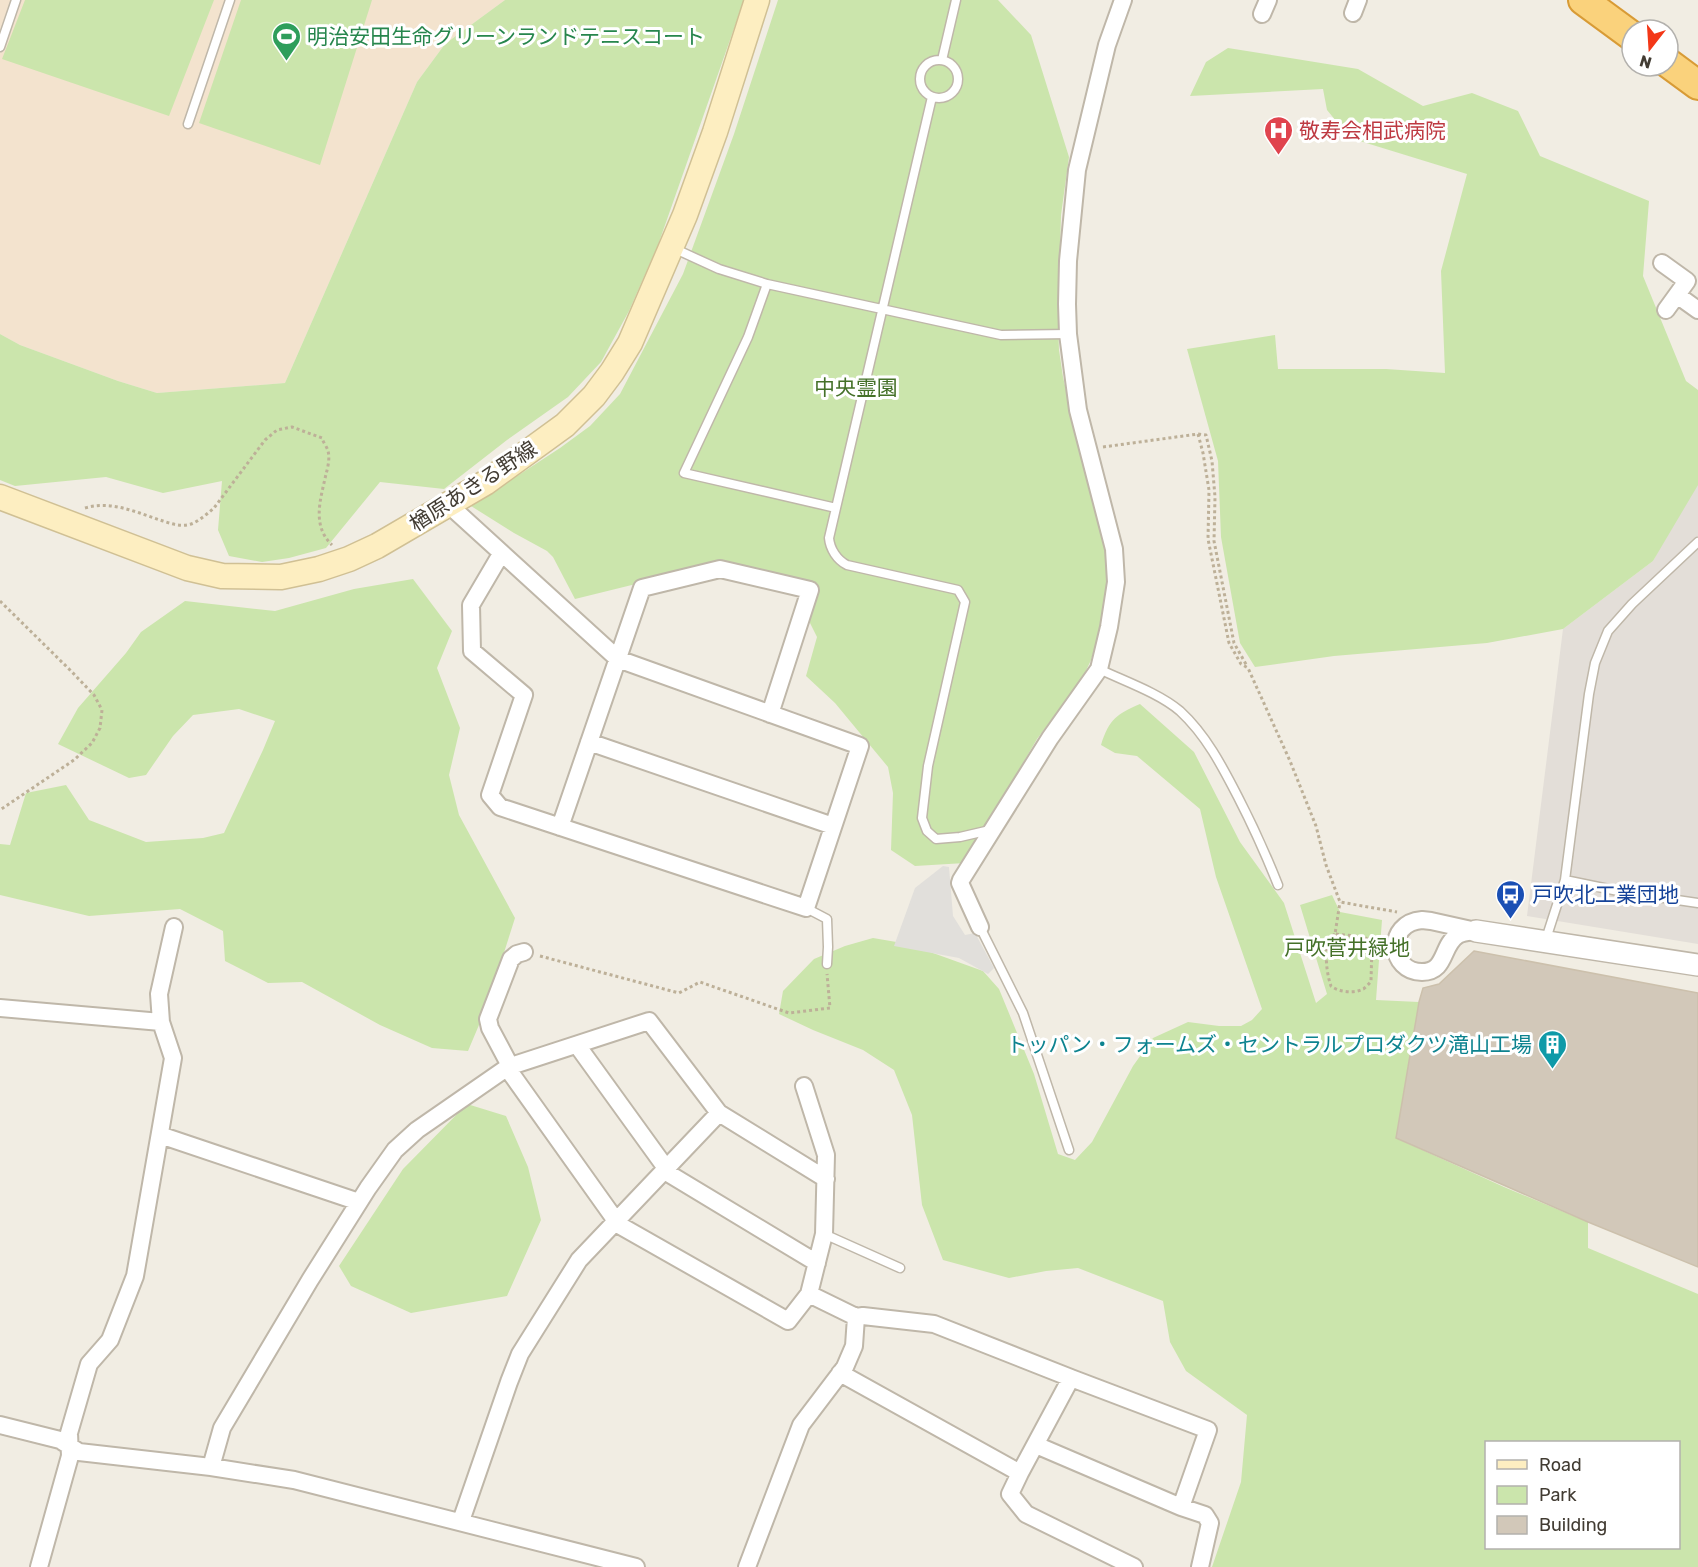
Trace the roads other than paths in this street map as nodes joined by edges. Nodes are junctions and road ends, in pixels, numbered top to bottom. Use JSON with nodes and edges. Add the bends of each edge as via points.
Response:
{"nodes":[{"id":1,"x":16,"y":0,"type":"edge"},
{"id":2,"x":230,"y":0,"type":"edge"},
{"id":3,"x":757,"y":0,"type":"edge"},
{"id":4,"x":957,"y":0,"type":"edge"},
{"id":5,"x":1123,"y":0,"type":"edge"},
{"id":6,"x":1583,"y":0,"type":"edge"},
{"id":7,"x":1620,"y":27,"type":"edge"},
{"id":8,"x":0,"y":47,"type":"edge"},
{"id":9,"x":942,"y":60,"type":"junction"},
{"id":10,"x":1680,"y":72,"type":"edge"},
{"id":11,"x":1698,"y":85,"type":"edge"},
{"id":12,"x":932,"y":97,"type":"junction"},
{"id":13,"x":188,"y":124,"type":"dead end"},
{"id":14,"x":672,"y":248,"type":"junction"},
{"id":15,"x":1662,"y":263,"type":"dead end"},
{"id":16,"x":767,"y":284,"type":"junction"},
{"id":17,"x":1677,"y":295,"type":"junction"},
{"id":18,"x":882,"y":308,"type":"junction"},
{"id":19,"x":1666,"y":310,"type":"dead end"},
{"id":20,"x":1698,"y":310,"type":"edge"},
{"id":21,"x":1068,"y":334,"type":"junction"},
{"id":22,"x":0,"y":497,"type":"edge"},
{"id":23,"x":448,"y":504,"type":"junction"},
{"id":24,"x":836,"y":508,"type":"junction"},
{"id":25,"x":1698,"y":542,"type":"edge"},
{"id":26,"x":501,"y":554,"type":"junction"},
{"id":27,"x":618,"y":659,"type":"junction"},
{"id":28,"x":1099,"y":669,"type":"junction"},
{"id":29,"x":770,"y":714,"type":"junction"},
{"id":30,"x":589,"y":742,"type":"junction"},
{"id":31,"x":833,"y":826,"type":"junction"},
{"id":32,"x":560,"y":827,"type":"junction"},
{"id":33,"x":991,"y":830,"type":"junction"},
{"id":34,"x":1565,"y":880,"type":"junction"},
{"id":35,"x":1278,"y":885,"type":"dead end"},
{"id":36,"x":1698,"y":903,"type":"edge"},
{"id":37,"x":806,"y":908,"type":"junction"},
{"id":38,"x":174,"y":927,"type":"dead end"},
{"id":39,"x":980,"y":927,"type":"joint"},
{"id":40,"x":1476,"y":931,"type":"junction"},
{"id":41,"x":1545,"y":942,"type":"junction"},
{"id":42,"x":524,"y":952,"type":"road end"},
{"id":43,"x":826,"y":964,"type":"road end"},
{"id":44,"x":1698,"y":965,"type":"edge"},
{"id":45,"x":0,"y":1008,"type":"edge"},
{"id":46,"x":161,"y":1022,"type":"junction"},
{"id":47,"x":577,"y":1045,"type":"junction"},
{"id":48,"x":508,"y":1067,"type":"junction"},
{"id":49,"x":804,"y":1086,"type":"dead end"},
{"id":50,"x":719,"y":1113,"type":"junction"},
{"id":51,"x":160,"y":1135,"type":"junction"},
{"id":52,"x":1069,"y":1150,"type":"dead end"},
{"id":53,"x":666,"y":1168,"type":"junction"},
{"id":54,"x":826,"y":1179,"type":"junction"},
{"id":55,"x":359,"y":1202,"type":"junction"},
{"id":56,"x":616,"y":1220,"type":"junction"},
{"id":57,"x":824,"y":1234,"type":"junction"},
{"id":58,"x":817,"y":1263,"type":"junction"},
{"id":59,"x":900,"y":1268,"type":"dead end"},
{"id":60,"x":809,"y":1294,"type":"junction"},
{"id":61,"x":856,"y":1317,"type":"junction"},
{"id":62,"x":840,"y":1373,"type":"junction"},
{"id":63,"x":1071,"y":1377,"type":"junction"},
{"id":64,"x":0,"y":1425,"type":"edge"},
{"id":65,"x":69,"y":1445,"type":"junction"},
{"id":66,"x":1036,"y":1445,"type":"junction"},
{"id":67,"x":211,"y":1467,"type":"junction"},
{"id":68,"x":1020,"y":1473,"type":"junction"},
{"id":69,"x":1181,"y":1507,"type":"junction"},
{"id":70,"x":460,"y":1521,"type":"junction"},
{"id":71,"x":40,"y":1567,"type":"edge"},
{"id":72,"x":636,"y":1567,"type":"edge"},
{"id":73,"x":747,"y":1567,"type":"edge"},
{"id":74,"x":1134,"y":1567,"type":"edge"},
{"id":75,"x":1200,"y":1567,"type":"edge"}],
"edges":[{"from":1,"to":8,"type":"lane"},
{"from":2,"to":13,"type":"lane"},
{"from":3,"to":14,"type":"main road","name":"楢原あきる野線","via":[[715,132]]},
{"from":4,"to":9,"type":"lane"},
{"from":5,"to":21,"type":"street","via":[[1107,45],[1077,170],[1068,261]]},
{"from":6,"to":7,"type":"highway"},
{"from":9,"to":12,"type":"lane","via":[[929,63],[921,73],[922,88]]},
{"from":9,"to":12,"type":"lane","via":[[955,69],[957,86],[948,96]]},
{"from":10,"to":11,"type":"highway"},
{"from":12,"to":18,"type":"lane"},
{"from":14,"to":16,"type":"lane","via":[[718,269]]},
{"from":14,"to":23,"type":"main road","name":"楢原あきる野線","via":[[630,343],[594,396],[565,425],[523,457]]},
{"from":15,"to":17,"type":"street","via":[[1687,281]]},
{"from":16,"to":18,"type":"lane"},
{"from":16,"to":24,"type":"lane","via":[[748,337],[684,473]]},
{"from":17,"to":19,"type":"street"},
{"from":17,"to":20,"type":"street"},
{"from":18,"to":21,"type":"lane","via":[[1001,335]]},
{"from":18,"to":24,"type":"lane"},
{"from":21,"to":28,"type":"street","via":[[1078,410],[1114,549],[1116,582]]},
{"from":22,"to":23,"type":"main road","name":"楢原あきる野線","via":[[187,568],[222,576],[281,577],[350,559]]},
{"from":23,"to":26,"type":"street"},
{"from":24,"to":33,"type":"lane","via":[[829,543],[843,563],[958,590],[965,602],[928,766],[922,818],[927,831],[936,839]]},
{"from":25,"to":34,"type":"lane","via":[[1608,632],[1595,663]]},
{"from":26,"to":27,"type":"street"},
{"from":26,"to":32,"type":"street","via":[[471,605],[472,651],[524,695],[490,795],[500,807]]},
{"from":27,"to":29,"type":"street"},
{"from":27,"to":29,"type":"street","via":[[642,588],[720,569],[810,590]]},
{"from":27,"to":30,"type":"street"},
{"from":28,"to":33,"type":"street"},
{"from":28,"to":35,"type":"lane","via":[[1178,710],[1199,731],[1219,759]]},
{"from":29,"to":31,"type":"street","via":[[860,746]]},
{"from":30,"to":31,"type":"street"},
{"from":30,"to":32,"type":"street"},
{"from":31,"to":37,"type":"street"},
{"from":32,"to":37,"type":"street"},
{"from":33,"to":39,"type":"street","via":[[960,880]]},
{"from":34,"to":36,"type":"lane"},
{"from":34,"to":41,"type":"lane"},
{"from":37,"to":43,"type":"lane","via":[[827,919]]},
{"from":38,"to":46,"type":"street","via":[[159,994]]},
{"from":39,"to":52,"type":"lane","via":[[1023,1013]]},
{"from":40,"to":40,"type":"street","via":[[1453,939],[1439,967],[1430,971],[1407,968],[1395,948],[1397,935],[1413,921]]},
{"from":40,"to":41,"type":"street"},
{"from":41,"to":44,"type":"street"},
{"from":42,"to":48,"type":"street","via":[[511,959],[488,1018]]},
{"from":45,"to":46,"type":"street"},
{"from":46,"to":51,"type":"street","via":[[173,1058]]},
{"from":47,"to":48,"type":"street"},
{"from":47,"to":50,"type":"street","via":[[649,1021]]},
{"from":47,"to":53,"type":"street"},
{"from":48,"to":55,"type":"street","via":[[417,1130],[395,1150]]},
{"from":48,"to":56,"type":"street"},
{"from":49,"to":54,"type":"street","via":[[826,1155]]},
{"from":50,"to":53,"type":"street"},
{"from":50,"to":54,"type":"street"},
{"from":51,"to":55,"type":"street"},
{"from":51,"to":65,"type":"street","via":[[135,1276],[110,1340],[89,1364]]},
{"from":53,"to":56,"type":"street"},
{"from":53,"to":58,"type":"street","via":[[671,1175]]},
{"from":54,"to":57,"type":"street"},
{"from":55,"to":67,"type":"street","via":[[222,1428]]},
{"from":56,"to":60,"type":"street","via":[[788,1321]]},
{"from":56,"to":70,"type":"street","via":[[579,1260],[520,1354]]},
{"from":57,"to":58,"type":"street"},
{"from":57,"to":59,"type":"lane"},
{"from":58,"to":60,"type":"street"},
{"from":60,"to":61,"type":"street"},
{"from":61,"to":62,"type":"street","via":[[854,1346]]},
{"from":61,"to":63,"type":"street","via":[[934,1324]]},
{"from":62,"to":68,"type":"street"},
{"from":62,"to":73,"type":"street","via":[[801,1425]]},
{"from":63,"to":66,"type":"street"},
{"from":63,"to":69,"type":"street","via":[[1208,1430]]},
{"from":64,"to":65,"type":"street"},
{"from":65,"to":67,"type":"street","via":[[79,1452]]},
{"from":65,"to":71,"type":"street","via":[[70,1456]]},
{"from":66,"to":68,"type":"street"},
{"from":66,"to":69,"type":"street"},
{"from":67,"to":70,"type":"street","via":[[294,1480]]},
{"from":68,"to":74,"type":"street","via":[[1010,1494],[1026,1514]]},
{"from":69,"to":75,"type":"street","via":[[1205,1515],[1210,1523]]},
{"from":70,"to":72,"type":"street"}]}
